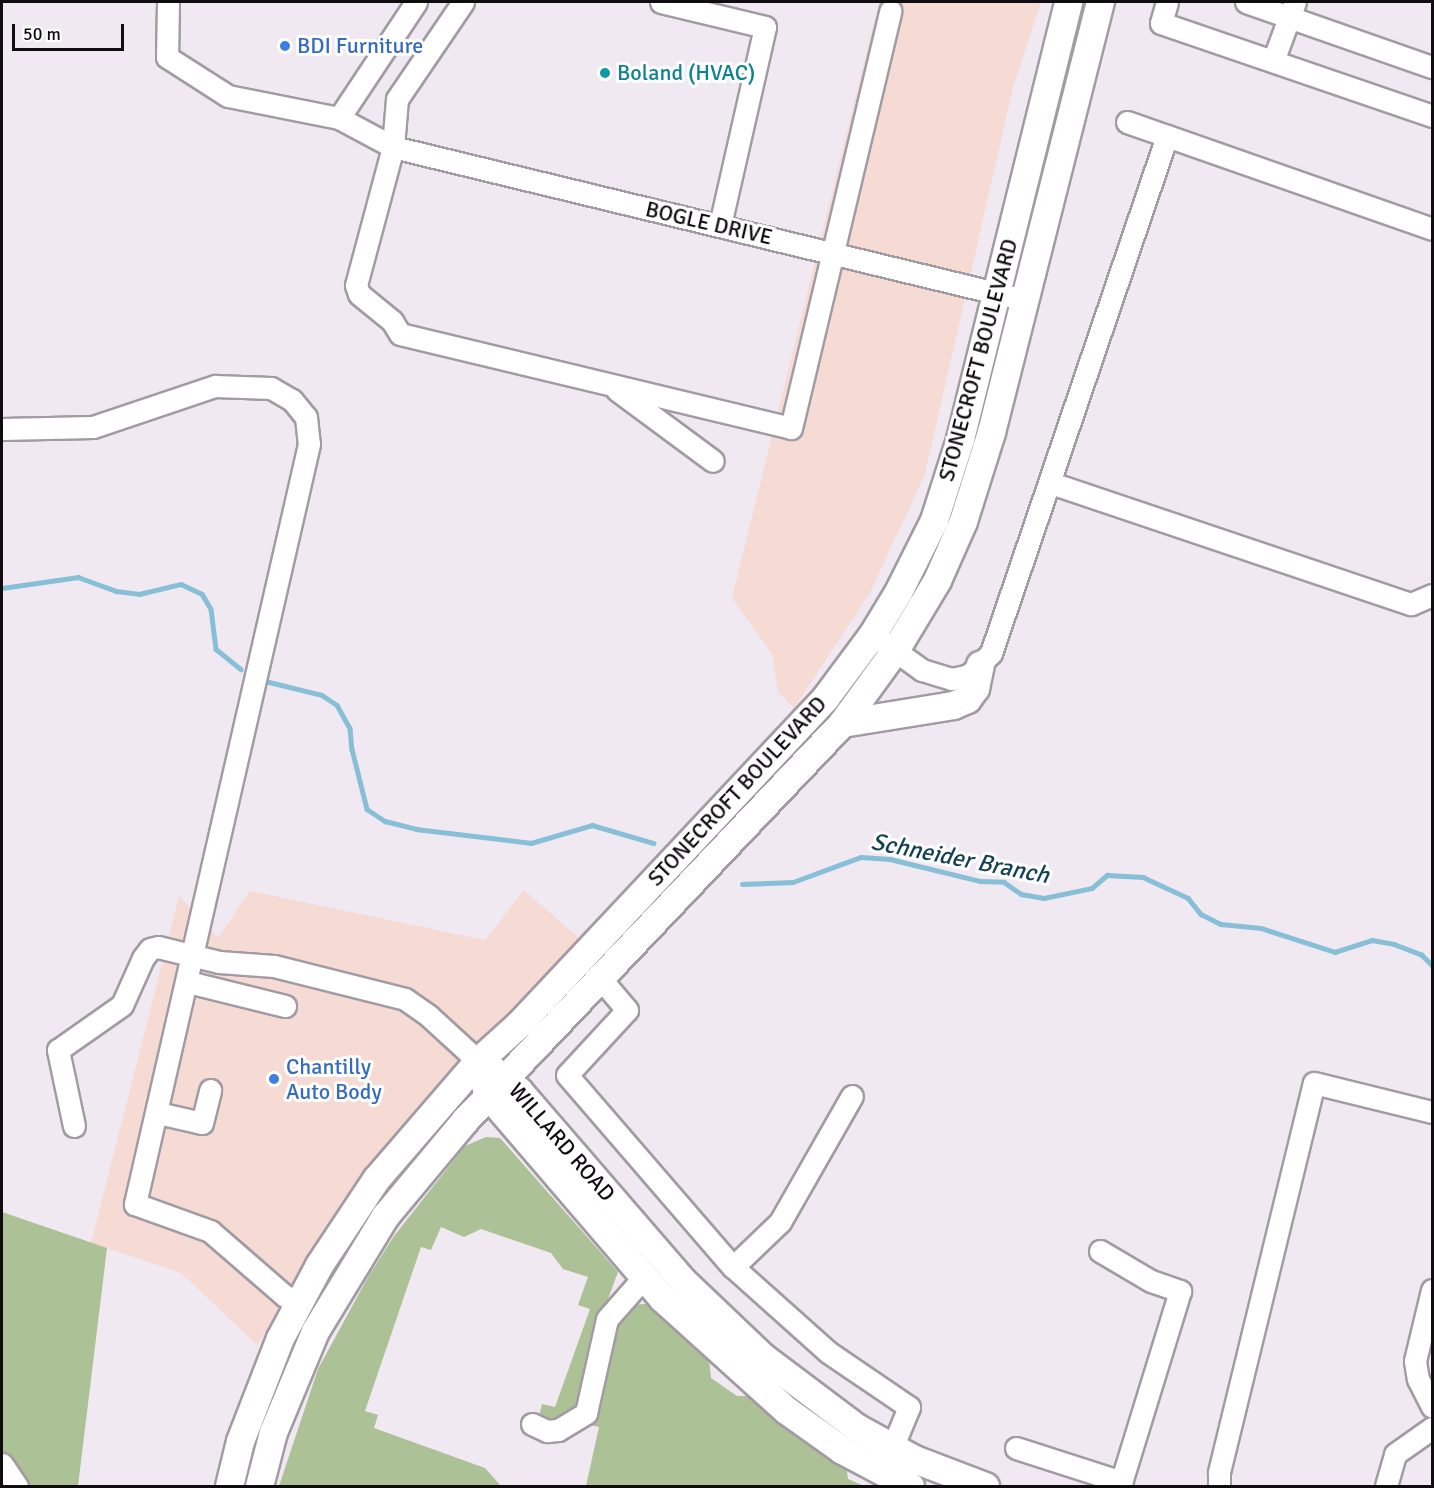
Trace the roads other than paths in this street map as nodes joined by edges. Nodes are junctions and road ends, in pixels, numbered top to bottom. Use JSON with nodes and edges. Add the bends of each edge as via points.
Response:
{"nodes":[{"id":1,"x":168,"y":2,"type":"edge"},
{"id":2,"x":416,"y":2,"type":"edge"},
{"id":3,"x":463,"y":2,"type":"edge"},
{"id":4,"x":661,"y":2,"type":"edge"},
{"id":5,"x":1068,"y":2,"type":"edge"},
{"id":6,"x":1101,"y":2,"type":"edge"},
{"id":7,"x":1167,"y":2,"type":"edge"},
{"id":8,"x":1246,"y":2,"type":"edge"},
{"id":9,"x":1292,"y":9,"type":"edge"},
{"id":10,"x":890,"y":11,"type":"dead end"},
{"id":11,"x":1273,"y":61,"type":"junction"},
{"id":12,"x":1432,"y":67,"type":"edge"},
{"id":13,"x":1432,"y":116,"type":"edge"},
{"id":14,"x":339,"y":118,"type":"junction"},
{"id":15,"x":1127,"y":122,"type":"dead end"},
{"id":16,"x":1167,"y":136,"type":"junction"},
{"id":17,"x":393,"y":147,"type":"junction"},
{"id":18,"x":720,"y":225,"type":"junction"},
{"id":19,"x":1432,"y":229,"type":"edge"},
{"id":20,"x":833,"y":252,"type":"junction"},
{"id":21,"x":997,"y":291,"type":"junction"},
{"id":22,"x":1025,"y":300,"type":"junction"},
{"id":23,"x":610,"y":385,"type":"junction"},
{"id":24,"x":2,"y":429,"type":"edge"},
{"id":25,"x":713,"y":461,"type":"dead end"},
{"id":26,"x":1051,"y":483,"type":"junction"},
{"id":27,"x":1432,"y":595,"type":"edge"},
{"id":28,"x":873,"y":635,"type":"junction"},
{"id":29,"x":896,"y":650,"type":"junction"},
{"id":30,"x":980,"y":665,"type":"junction"},
{"id":31,"x":842,"y":723,"type":"junction"},
{"id":32,"x":194,"y":954,"type":"junction"},
{"id":33,"x":600,"y":978,"type":"junction"},
{"id":34,"x":188,"y":982,"type":"junction"},
{"id":35,"x":285,"y":1006,"type":"dead end"},
{"id":36,"x":478,"y":1061,"type":"junction"},
{"id":37,"x":498,"y":1087,"type":"junction"},
{"id":38,"x":210,"y":1090,"type":"dead end"},
{"id":39,"x":852,"y":1096,"type":"dead end"},
{"id":40,"x":1432,"y":1112,"type":"edge"},
{"id":41,"x":158,"y":1113,"type":"junction"},
{"id":42,"x":74,"y":1126,"type":"dead end"},
{"id":43,"x":1100,"y":1251,"type":"dead end"},
{"id":44,"x":733,"y":1267,"type":"junction"},
{"id":45,"x":644,"y":1277,"type":"junction"},
{"id":46,"x":1432,"y":1290,"type":"edge"},
{"id":47,"x":299,"y":1301,"type":"junction"},
{"id":48,"x":1432,"y":1407,"type":"edge"},
{"id":49,"x":532,"y":1424,"type":"dead end"},
{"id":50,"x":1432,"y":1428,"type":"edge"},
{"id":51,"x":893,"y":1447,"type":"junction"},
{"id":52,"x":1016,"y":1448,"type":"dead end"},
{"id":53,"x":2,"y":1464,"type":"edge"},
{"id":54,"x":882,"y":1472,"type":"junction"},
{"id":55,"x":1121,"y":1484,"type":"edge"},
{"id":56,"x":17,"y":1486,"type":"edge"},
{"id":57,"x":228,"y":1486,"type":"edge"},
{"id":58,"x":259,"y":1486,"type":"edge"},
{"id":59,"x":910,"y":1486,"type":"edge"},
{"id":60,"x":986,"y":1486,"type":"edge"},
{"id":61,"x":1219,"y":1486,"type":"edge"},
{"id":62,"x":1386,"y":1486,"type":"edge"}],
"edges":[{"from":1,"to":14,"type":"street","name":"BOGLE DRIVE","via":[[167,57],[228,96]]},
{"from":2,"to":14,"type":"street"},
{"from":3,"to":17,"type":"street","via":[[397,99]]},
{"from":4,"to":18,"type":"street","via":[[765,27]]},
{"from":5,"to":21,"type":"main road","name":"STONECROFT BOULEVARD"},
{"from":6,"to":22,"type":"main road","name":"STONECROFT BOULEVARD"},
{"from":7,"to":11,"type":"street","via":[[1161,23]]},
{"from":8,"to":9,"type":"street"},
{"from":9,"to":11,"type":"street"},
{"from":9,"to":12,"type":"street"},
{"from":10,"to":20,"type":"street"},
{"from":11,"to":13,"type":"street"},
{"from":14,"to":17,"type":"street","name":"BOGLE DRIVE"},
{"from":15,"to":16,"type":"street"},
{"from":16,"to":19,"type":"street"},
{"from":16,"to":26,"type":"street"},
{"from":17,"to":18,"type":"street","name":"BOGLE DRIVE"},
{"from":17,"to":23,"type":"street","via":[[356,285],[359,294],[392,321],[400,334]]},
{"from":18,"to":20,"type":"street","name":"BOGLE DRIVE"},
{"from":20,"to":21,"type":"street","name":"BOGLE DRIVE"},
{"from":20,"to":23,"type":"street","via":[[791,428]]},
{"from":21,"to":22,"type":"street","name":"BOGLE DRIVE"},
{"from":21,"to":28,"type":"main road","name":"STONECROFT BOULEVARD","via":[[960,439],[934,520]]},
{"from":22,"to":29,"type":"main road","name":"STONECROFT BOULEVARD","via":[[991,432],[963,520],[937,580]]},
{"from":23,"to":25,"type":"street"},
{"from":24,"to":32,"type":"street","via":[[93,427],[215,386],[271,388],[292,400],[306,417],[309,444]]},
{"from":26,"to":27,"type":"street","via":[[1411,604]]},
{"from":26,"to":30,"type":"street","via":[[995,642]]},
{"from":28,"to":29,"type":"street"},
{"from":28,"to":36,"type":"main road","name":"STONECROFT BOULEVARD","via":[[825,698],[520,1023]]},
{"from":29,"to":30,"type":"street","via":[[922,670],[952,679],[969,675]]},
{"from":29,"to":31,"type":"main road","name":"STONECROFT BOULEVARD"},
{"from":30,"to":31,"type":"main road","via":[[975,688],[967,699],[953,705]]},
{"from":31,"to":33,"type":"main road","name":"STONECROFT BOULEVARD"},
{"from":32,"to":34,"type":"street"},
{"from":32,"to":36,"type":"street","via":[[219,962],[274,966],[405,999]]},
{"from":32,"to":42,"type":"street","via":[[150,949],[122,1005],[58,1050]]},
{"from":33,"to":37,"type":"main road","name":"STONECROFT BOULEVARD"},
{"from":33,"to":44,"type":"street","via":[[627,1010],[567,1075]]},
{"from":34,"to":35,"type":"street"},
{"from":34,"to":41,"type":"street"},
{"from":36,"to":37,"type":"main road","name":"WILLARD ROAD"},
{"from":36,"to":47,"type":"main road","name":"STONECROFT BOULEVARD","via":[[376,1179]]},
{"from":37,"to":45,"type":"main road","name":"WILLARD ROAD"},
{"from":37,"to":51,"type":"main road","name":"WILLARD ROAD","via":[[681,1280],[802,1389]]},
{"from":37,"to":58,"type":"main road","name":"STONECROFT BOULEVARD","via":[[411,1182],[339,1286],[293,1380],[273,1432]]},
{"from":38,"to":41,"type":"street","via":[[202,1123]]},
{"from":39,"to":44,"type":"street","via":[[780,1222]]},
{"from":40,"to":61,"type":"street","via":[[1314,1083],[1219,1472]]},
{"from":41,"to":47,"type":"street","via":[[135,1204],[210,1231],[285,1296]]},
{"from":43,"to":55,"type":"street","via":[[1151,1281],[1180,1291]]},
{"from":44,"to":51,"type":"street","via":[[828,1352],[909,1407]]},
{"from":45,"to":49,"type":"street","via":[[607,1319],[586,1413],[558,1430],[547,1431]]},
{"from":45,"to":54,"type":"main road","name":"WILLARD ROAD","via":[[745,1377],[786,1410]]},
{"from":46,"to":48,"type":"street","via":[[1415,1361],[1418,1379]]},
{"from":47,"to":57,"type":"main road","name":"STONECROFT BOULEVARD","via":[[264,1376]]},
{"from":50,"to":62,"type":"street","via":[[1395,1454]]},
{"from":51,"to":54,"type":"street"},
{"from":51,"to":60,"type":"main road","name":"WILLARD ROAD"},
{"from":52,"to":55,"type":"street"},
{"from":53,"to":56,"type":"street"},
{"from":54,"to":59,"type":"main road","name":"WILLARD ROAD"}]}
